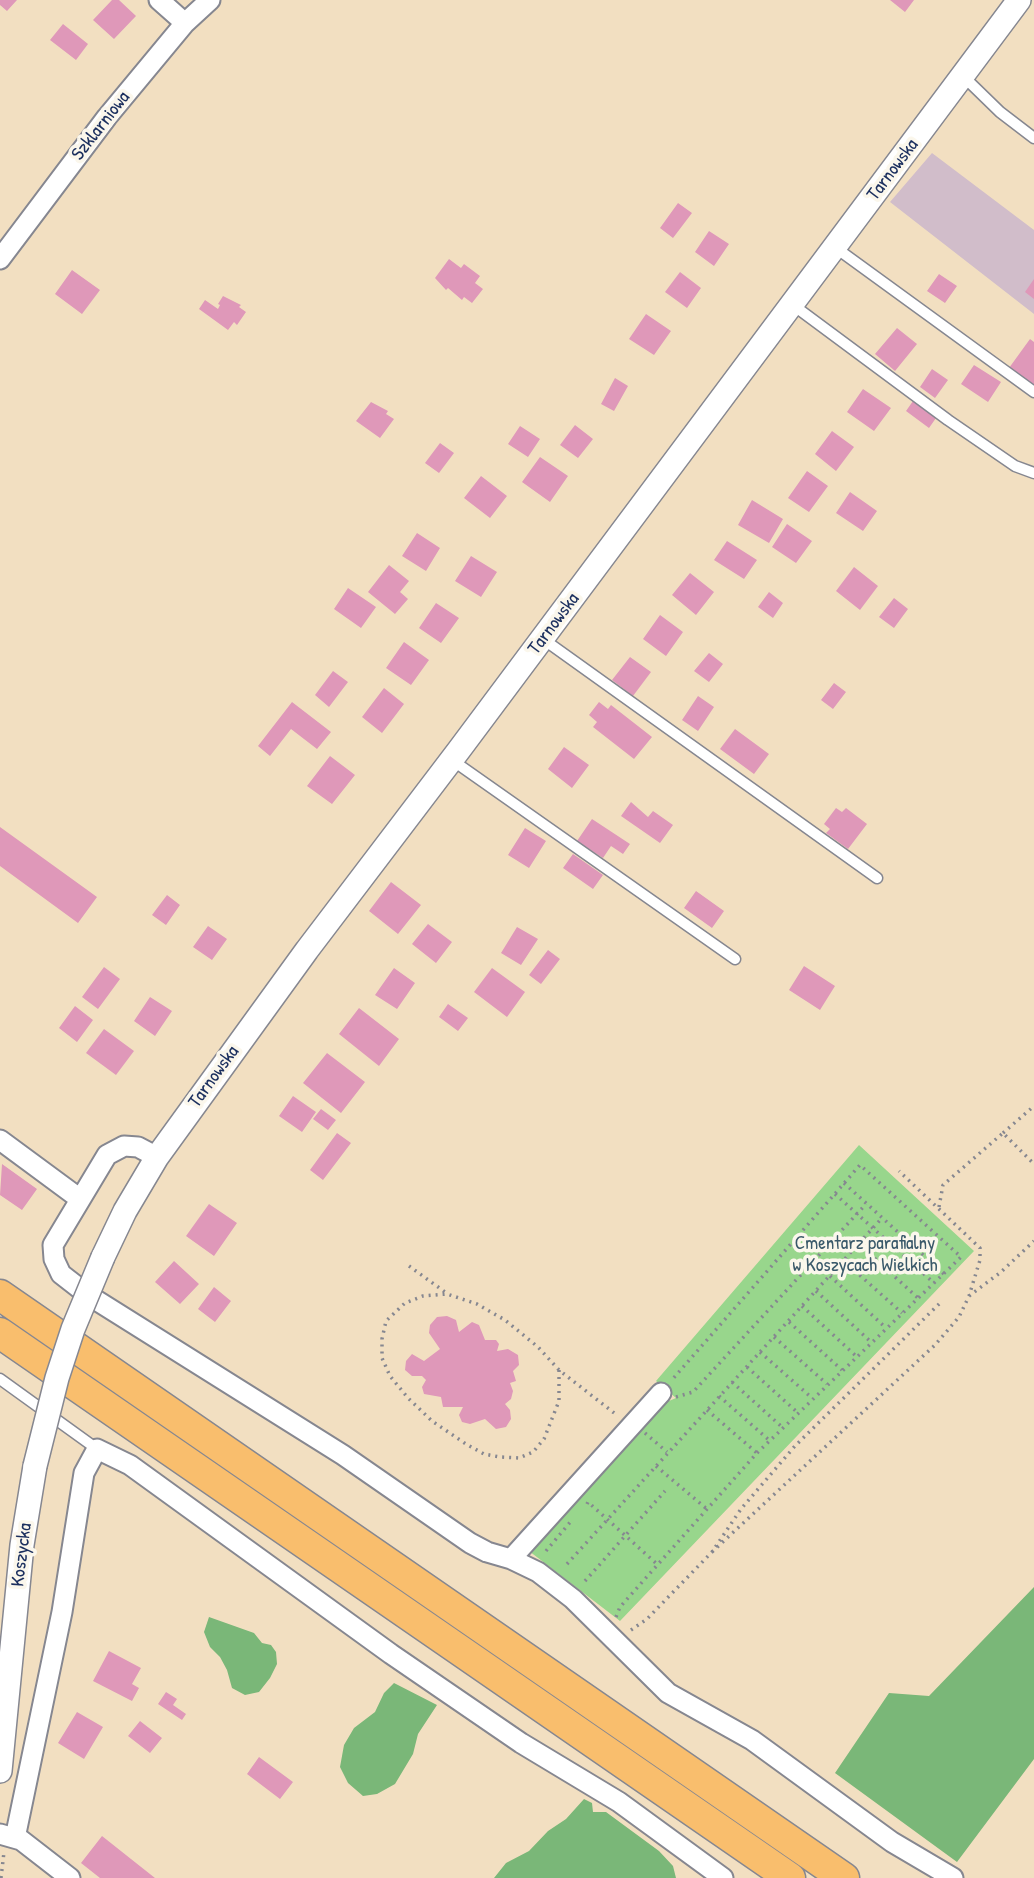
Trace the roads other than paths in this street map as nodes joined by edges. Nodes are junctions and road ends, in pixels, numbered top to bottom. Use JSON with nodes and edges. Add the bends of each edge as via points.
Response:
{"nodes":[{"id":1,"x":159,"y":0,"type":"edge"},
{"id":2,"x":210,"y":0,"type":"edge"},
{"id":3,"x":1019,"y":0,"type":"edge"},
{"id":4,"x":185,"y":23,"type":"junction"},
{"id":5,"x":963,"y":76,"type":"junction"},
{"id":6,"x":1034,"y":138,"type":"edge"},
{"id":7,"x":835,"y":247,"type":"junction"},
{"id":8,"x":0,"y":259,"type":"edge"},
{"id":9,"x":793,"y":304,"type":"junction"},
{"id":10,"x":1034,"y":392,"type":"edge"},
{"id":11,"x":1034,"y":473,"type":"edge"},
{"id":12,"x":542,"y":639,"type":"junction"},
{"id":13,"x":452,"y":759,"type":"junction"},
{"id":14,"x":877,"y":878,"type":"dead end"},
{"id":15,"x":735,"y":959,"type":"dead end"},
{"id":16,"x":0,"y":1140,"type":"edge"},
{"id":17,"x":157,"y":1157,"type":"junction"},
{"id":18,"x":80,"y":1199,"type":"junction"},
{"id":19,"x":103,"y":1257,"type":"joint"},
{"id":20,"x":0,"y":1295,"type":"edge"},
{"id":21,"x":0,"y":1334,"type":"edge"},
{"id":22,"x":0,"y":1380,"type":"edge"},
{"id":23,"x":658,"y":1396,"type":"road end"},
{"id":24,"x":97,"y":1449,"type":"junction"},
{"id":25,"x":511,"y":1559,"type":"junction"},
{"id":26,"x":0,"y":1771,"type":"edge"},
{"id":27,"x":7,"y":1836,"type":"edge"},
{"id":28,"x":70,"y":1878,"type":"edge"},
{"id":29,"x":723,"y":1878,"type":"edge"},
{"id":30,"x":790,"y":1878,"type":"edge"},
{"id":31,"x":844,"y":1878,"type":"edge"},
{"id":32,"x":953,"y":1878,"type":"edge"}],
"edges":[{"from":1,"to":4,"type":"street"},
{"from":2,"to":4,"type":"street","name":"Szklarniowa"},
{"from":3,"to":5,"type":"street","name":"Tarnowska"},
{"from":4,"to":8,"type":"street","name":"Szklarniowa"},
{"from":5,"to":6,"type":"lane"},
{"from":5,"to":7,"type":"street","name":"Tarnowska"},
{"from":7,"to":9,"type":"street","name":"Tarnowska"},
{"from":7,"to":10,"type":"lane"},
{"from":9,"to":11,"type":"lane","via":[[1015,466]]},
{"from":9,"to":12,"type":"street","name":"Tarnowska"},
{"from":12,"to":13,"type":"street","name":"Tarnowska"},
{"from":12,"to":14,"type":"lane"},
{"from":13,"to":15,"type":"lane"},
{"from":13,"to":17,"type":"street","name":"Tarnowska"},
{"from":16,"to":18,"type":"street"},
{"from":17,"to":18,"type":"street","via":[[124,1146],[107,1154]]},
{"from":17,"to":19,"type":"street","name":"Tarnowska"},
{"from":18,"to":25,"type":"street","via":[[53,1245],[61,1274],[343,1455],[470,1543]]},
{"from":19,"to":26,"type":"street","name":"Koszycka","bridge":true,"via":[[73,1329],[35,1466],[22,1545]]},
{"from":20,"to":31,"type":"main road"},
{"from":21,"to":30,"type":"main road"},
{"from":22,"to":24,"type":"lane"},
{"from":23,"to":25,"type":"street","via":[[635,1427]]},
{"from":24,"to":27,"type":"street","via":[[84,1473],[62,1612]]},
{"from":24,"to":29,"type":"street","via":[[130,1465],[391,1654],[521,1743],[619,1802]]},
{"from":25,"to":32,"type":"street","via":[[538,1572],[612,1625],[668,1693],[752,1740],[892,1842]]},
{"from":27,"to":28,"type":"street"}]}
